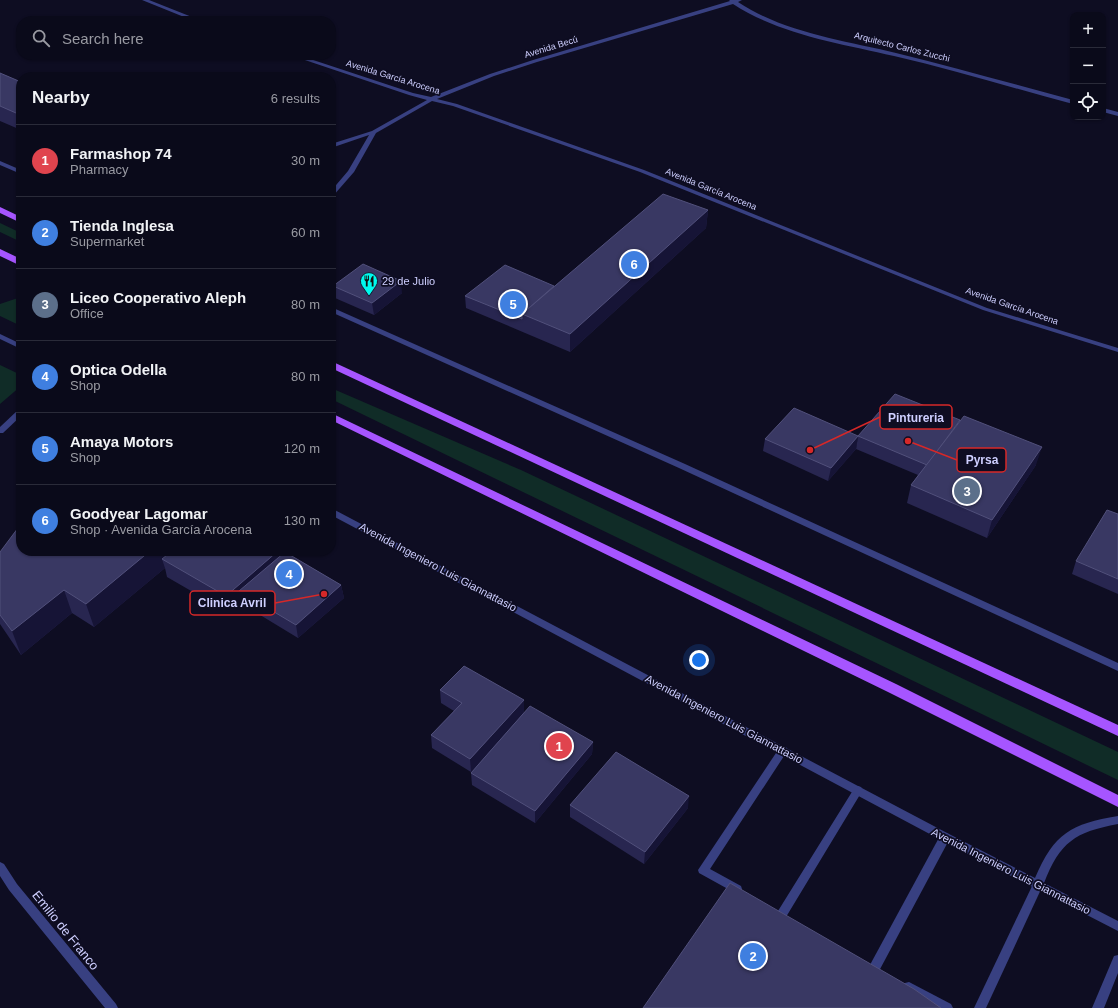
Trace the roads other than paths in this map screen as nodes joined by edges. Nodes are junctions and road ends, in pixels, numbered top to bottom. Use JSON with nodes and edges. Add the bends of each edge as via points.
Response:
{"nodes":[{"id":1,"x":144,"y":0,"type":"edge"},
{"id":2,"x":740,"y":0,"type":"edge"},
{"id":3,"x":732,"y":1,"type":"edge"},
{"id":4,"x":186,"y":16,"type":"edge"},
{"id":5,"x":308,"y":60,"type":"edge"},
{"id":6,"x":432,"y":99,"type":"junction"},
{"id":7,"x":1070,"y":101,"type":"edge"},
{"id":8,"x":1106,"y":111,"type":"edge"},
{"id":9,"x":1118,"y":114,"type":"edge"},
{"id":10,"x":374,"y":132,"type":"junction"},
{"id":11,"x":336,"y":144,"type":"edge"},
{"id":12,"x":0,"y":163,"type":"edge"},
{"id":13,"x":16,"y":170,"type":"edge"},
{"id":14,"x":336,"y":189,"type":"edge"},
{"id":15,"x":0,"y":210,"type":"edge"},
{"id":16,"x":16,"y":218,"type":"edge"},
{"id":17,"x":0,"y":252,"type":"edge"},
{"id":18,"x":16,"y":260,"type":"edge"},
{"id":19,"x":336,"y":311,"type":"edge"},
{"id":20,"x":0,"y":336,"type":"edge"},
{"id":21,"x":16,"y":344,"type":"edge"},
{"id":22,"x":1118,"y":350,"type":"edge"},
{"id":23,"x":336,"y":366,"type":"edge"},
{"id":24,"x":16,"y":417,"type":"edge"},
{"id":25,"x":336,"y":418,"type":"edge"},
{"id":26,"x":0,"y":431,"type":"edge"},
{"id":27,"x":336,"y":514,"type":"edge"},
{"id":28,"x":1118,"y":666,"type":"edge"},
{"id":29,"x":1118,"y":731,"type":"edge"},
{"id":30,"x":783,"y":750,"type":"junction"},
{"id":31,"x":858,"y":790,"type":"junction"},
{"id":32,"x":1118,"y":801,"type":"edge"},
{"id":33,"x":1118,"y":820,"type":"edge"},
{"id":34,"x":945,"y":837,"type":"junction"},
{"id":35,"x":0,"y":867,"type":"edge"},
{"id":36,"x":1038,"y":885,"type":"junction"},
{"id":37,"x":749,"y":896,"type":"edge"},
{"id":38,"x":782,"y":914,"type":"edge"},
{"id":39,"x":1118,"y":926,"type":"edge"},
{"id":40,"x":1118,"y":960,"type":"edge"},
{"id":41,"x":875,"y":967,"type":"edge"},
{"id":42,"x":901,"y":982,"type":"edge"},
{"id":43,"x":112,"y":1008,"type":"edge"},
{"id":44,"x":947,"y":1008,"type":"edge"},
{"id":45,"x":980,"y":1008,"type":"edge"},
{"id":46,"x":1098,"y":1008,"type":"edge"}],
"edges":[{"from":1,"to":4,"type":"street"},
{"from":2,"to":3,"type":"street","name":"Avenida Becú"},
{"from":3,"to":6,"type":"street","name":"Avenida Becú","via":[[492,75]]},
{"from":3,"to":7,"type":"street","name":"Arquitecto Carlos Zucchi","via":[[768,20],[813,34]]},
{"from":5,"to":6,"type":"street","name":"Avenida García Arocena"},
{"from":6,"to":10,"type":"street","name":"Avenida Becú"},
{"from":6,"to":22,"type":"street","name":"Avenida García Arocena","via":[[642,171],[985,309]]},
{"from":8,"to":9,"type":"street"},
{"from":10,"to":11,"type":"street","name":"Avenida Becú"},
{"from":10,"to":14,"type":"street","via":[[351,172]]},
{"from":12,"to":13,"type":"street"},
{"from":15,"to":16,"type":"main road"},
{"from":17,"to":18,"type":"main road"},
{"from":19,"to":28,"type":"street","via":[[682,466]]},
{"from":20,"to":21,"type":"street"},
{"from":23,"to":29,"type":"main road"},
{"from":24,"to":26,"type":"street"},
{"from":25,"to":32,"type":"main road","via":[[892,688]]},
{"from":27,"to":30,"type":"street","name":"Avenida Ingeniero Luis Giannattasio"},
{"from":30,"to":31,"type":"street","name":"Avenida Ingeniero Luis Giannattasio"},
{"from":30,"to":37,"type":"street","via":[[704,870]]},
{"from":31,"to":34,"type":"street","name":"Avenida Ingeniero Luis Giannattasio"},
{"from":31,"to":38,"type":"street"},
{"from":33,"to":36,"type":"street","via":[[1069,834],[1052,853]]},
{"from":34,"to":36,"type":"street","name":"Avenida Ingeniero Luis Giannattasio"},
{"from":34,"to":41,"type":"street"},
{"from":35,"to":43,"type":"street","name":"Emilio de Franco","via":[[13,887]]},
{"from":36,"to":39,"type":"street","name":"Avenida Ingeniero Luis Giannattasio"},
{"from":36,"to":45,"type":"street"},
{"from":40,"to":46,"type":"street"},
{"from":42,"to":44,"type":"street"}]}
